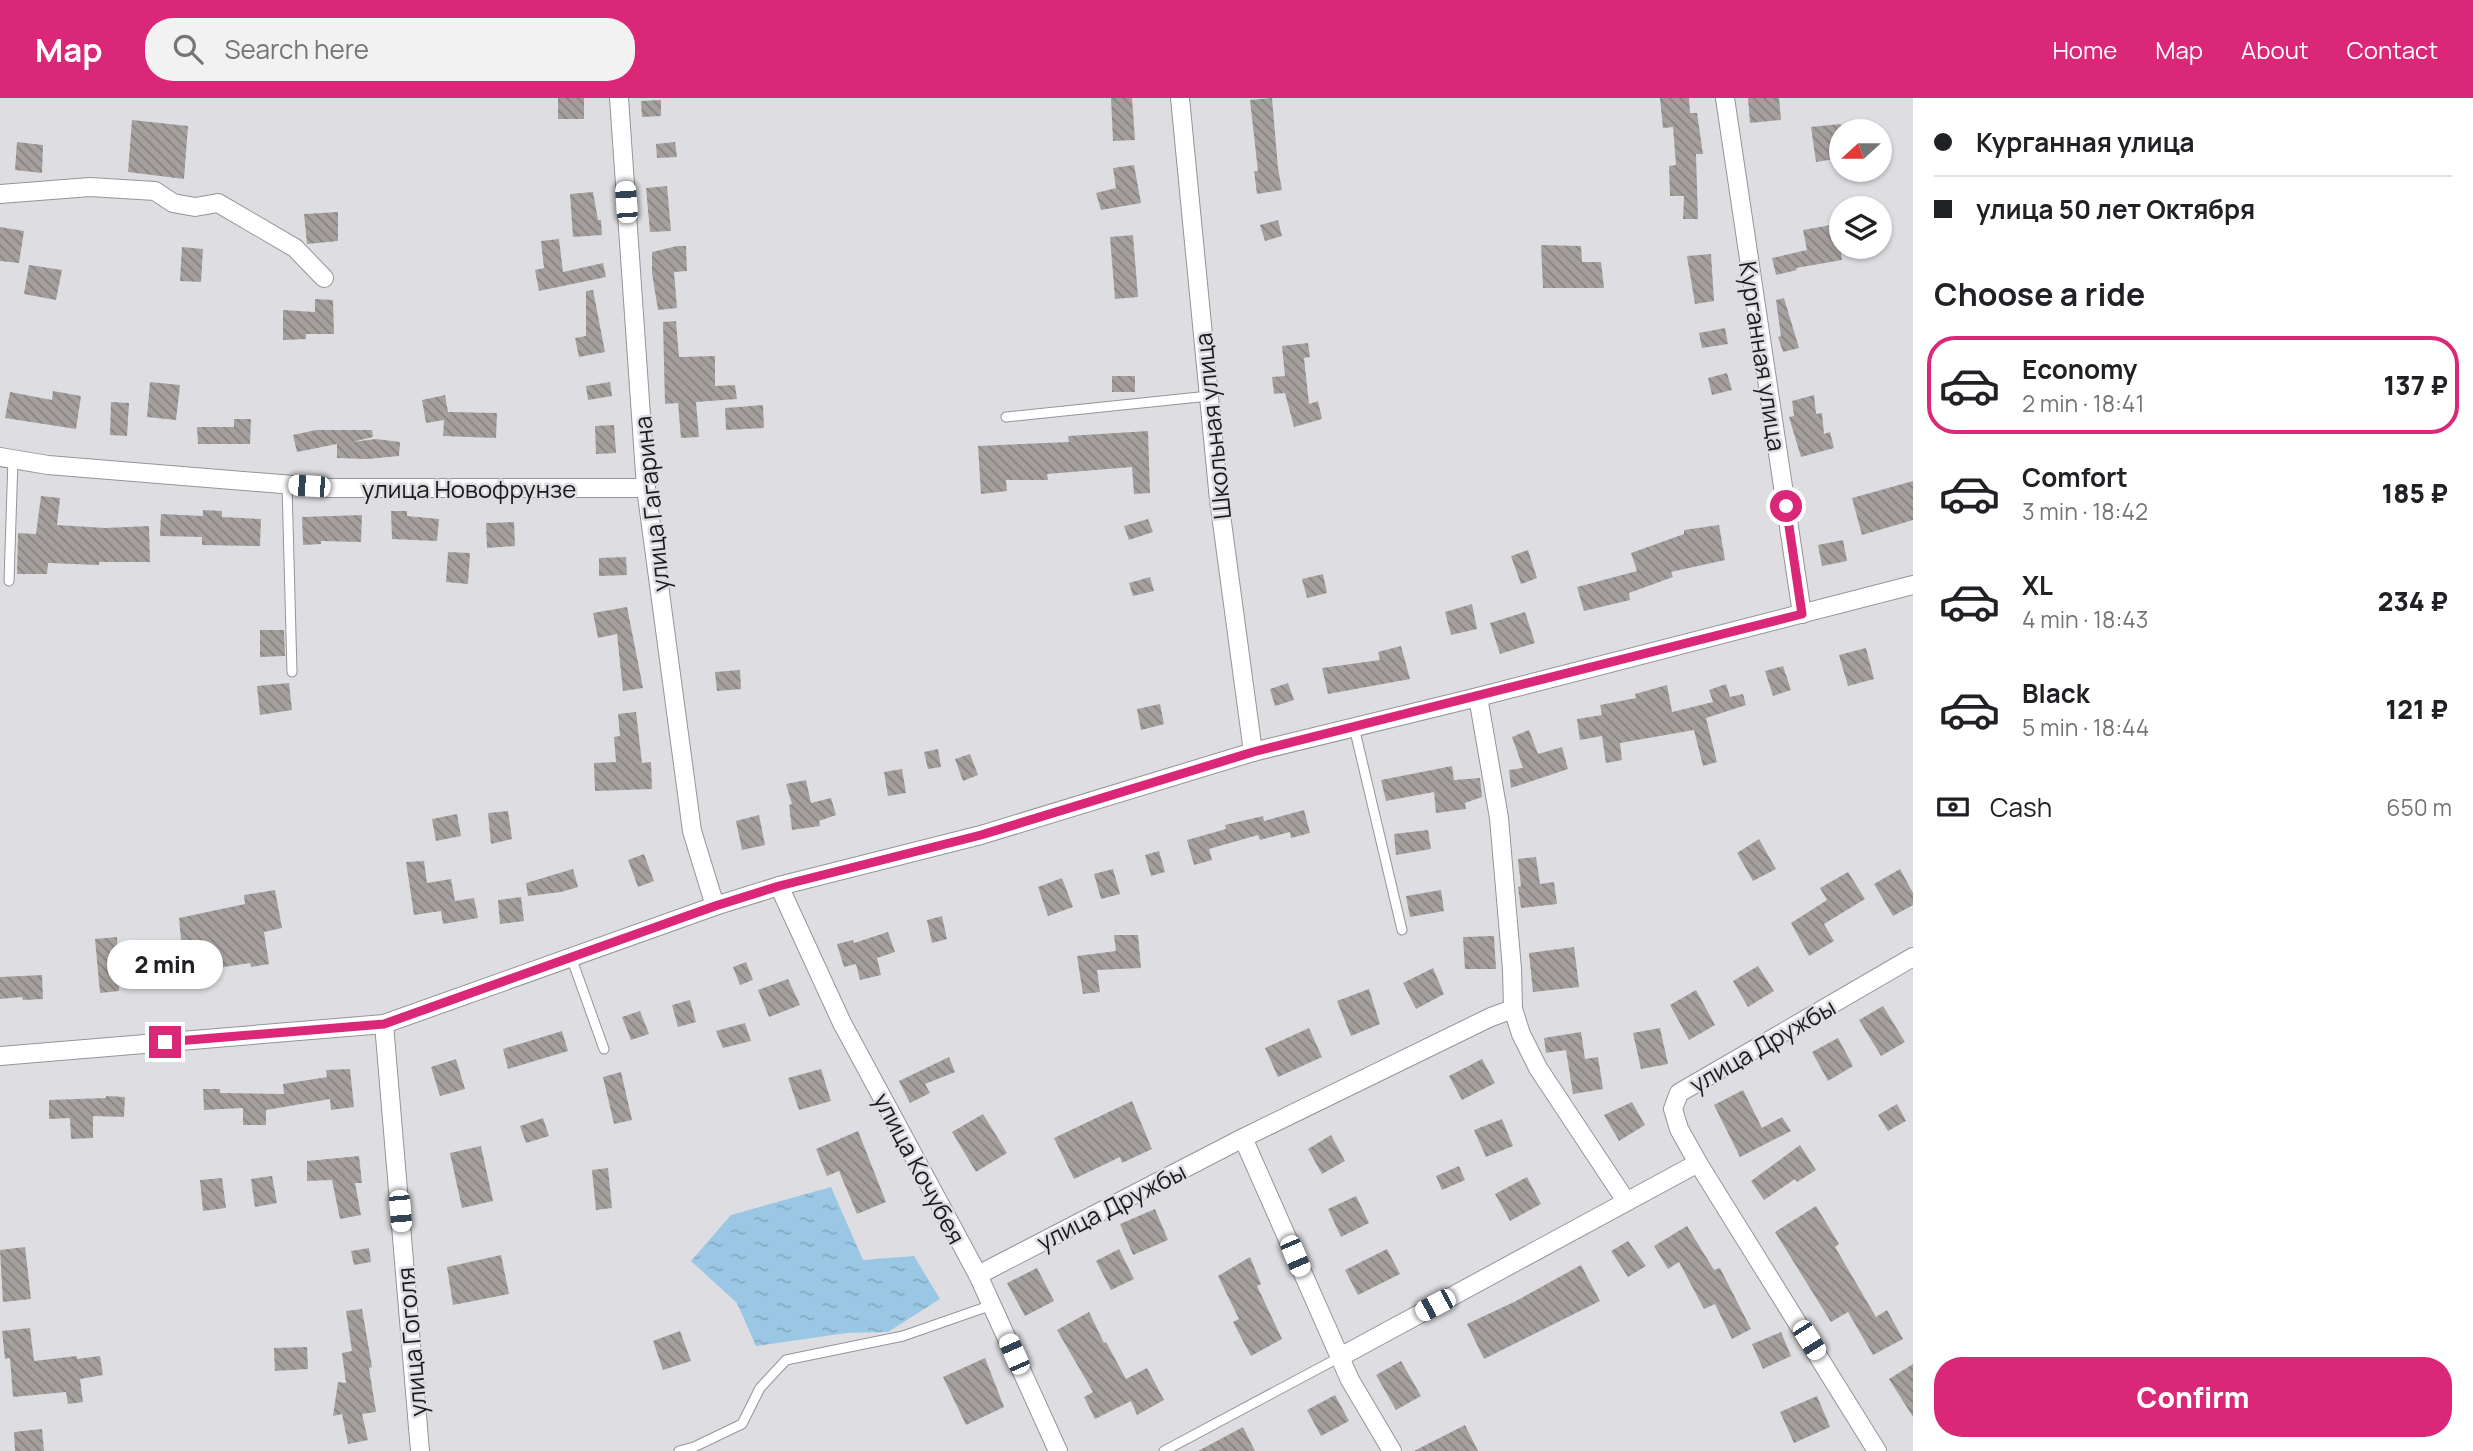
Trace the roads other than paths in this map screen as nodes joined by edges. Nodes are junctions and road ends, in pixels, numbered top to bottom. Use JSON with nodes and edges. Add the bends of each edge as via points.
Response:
{"nodes":[{"id":1,"x":619,"y":98,"type":"edge"},
{"id":2,"x":1180,"y":98,"type":"edge"},
{"id":3,"x":1725,"y":98,"type":"edge"},
{"id":4,"x":0,"y":194,"type":"edge"},
{"id":5,"x":324,"y":278,"type":"dead end"},
{"id":6,"x":1209,"y":396,"type":"junction"},
{"id":7,"x":1006,"y":417,"type":"dead end"},
{"id":8,"x":6,"y":458,"type":"edge"},
{"id":9,"x":287,"y":485,"type":"junction"},
{"id":10,"x":646,"y":488,"type":"junction"},
{"id":11,"x":9,"y":581,"type":"dead end"},
{"id":12,"x":1913,"y":585,"type":"edge"},
{"id":13,"x":1802,"y":614,"type":"junction"},
{"id":14,"x":292,"y":672,"type":"dead end"},
{"id":15,"x":1478,"y":697,"type":"junction"},
{"id":16,"x":1354,"y":727,"type":"junction"},
{"id":17,"x":1253,"y":752,"type":"junction"},
{"id":18,"x":779,"y":886,"type":"junction"},
{"id":19,"x":715,"y":906,"type":"junction"},
{"id":20,"x":1402,"y":930,"type":"dead end"},
{"id":21,"x":570,"y":957,"type":"junction"},
{"id":22,"x":1913,"y":957,"type":"edge"},
{"id":23,"x":1513,"y":1009,"type":"junction"},
{"id":24,"x":384,"y":1024,"type":"junction"},
{"id":25,"x":604,"y":1049,"type":"dead end"},
{"id":26,"x":0,"y":1056,"type":"edge"},
{"id":27,"x":1243,"y":1138,"type":"junction"},
{"id":28,"x":1698,"y":1163,"type":"junction"},
{"id":29,"x":1626,"y":1201,"type":"junction"},
{"id":30,"x":978,"y":1275,"type":"junction"},
{"id":31,"x":992,"y":1305,"type":"junction"},
{"id":32,"x":1340,"y":1357,"type":"junction"},
{"id":33,"x":420,"y":1451,"type":"edge"},
{"id":34,"x":680,"y":1451,"type":"edge"},
{"id":35,"x":1058,"y":1451,"type":"edge"},
{"id":36,"x":1164,"y":1451,"type":"edge"},
{"id":37,"x":1392,"y":1451,"type":"edge"},
{"id":38,"x":1877,"y":1451,"type":"edge"}],
"edges":[{"from":1,"to":10,"type":"street","name":"улица Гагарина"},
{"from":2,"to":6,"type":"street","name":"Школьная улица"},
{"from":3,"to":13,"type":"street","name":"Курганная улица"},
{"from":4,"to":5,"type":"street","via":[[90,187],[155,191],[173,202],[195,207],[218,203],[295,248]]},
{"from":6,"to":7,"type":"lane"},
{"from":6,"to":17,"type":"street","name":"Школьная улица"},
{"from":8,"to":9,"type":"street","name":"улица Новофрунзе"},
{"from":8,"to":11,"type":"lane"},
{"from":9,"to":10,"type":"street","name":"улица Новофрунзе"},
{"from":9,"to":14,"type":"lane"},
{"from":10,"to":19,"type":"street","name":"улица Гагарина","via":[[692,831]]},
{"from":12,"to":13,"type":"street"},
{"from":13,"to":15,"type":"street"},
{"from":15,"to":16,"type":"street"},
{"from":15,"to":23,"type":"street","via":[[1499,818]]},
{"from":16,"to":17,"type":"street"},
{"from":16,"to":20,"type":"lane"},
{"from":17,"to":18,"type":"street","via":[[981,835]]},
{"from":18,"to":19,"type":"street"},
{"from":18,"to":30,"type":"street","name":"улица Кочубея","via":[[842,1023]]},
{"from":19,"to":21,"type":"street"},
{"from":21,"to":24,"type":"street"},
{"from":21,"to":25,"type":"lane"},
{"from":22,"to":28,"type":"street","name":"улица Дружбы","via":[[1679,1093],[1672,1109]]},
{"from":23,"to":27,"type":"street","name":"улица Дружбы"},
{"from":23,"to":29,"type":"street","via":[[1538,1068]]},
{"from":24,"to":26,"type":"street"},
{"from":24,"to":33,"type":"street","name":"улица Гоголя"},
{"from":27,"to":30,"type":"street","name":"улица Дружбы"},
{"from":27,"to":32,"type":"street"},
{"from":28,"to":29,"type":"street"},
{"from":28,"to":38,"type":"street","name":"улица Дружбы"},
{"from":29,"to":32,"type":"street"},
{"from":30,"to":31,"type":"street","name":"улица Кочубея"},
{"from":31,"to":34,"type":"lane","via":[[903,1336],[786,1360],[761,1388],[741,1424]]},
{"from":31,"to":35,"type":"street","name":"улица Кочубея"},
{"from":32,"to":36,"type":"lane"},
{"from":32,"to":37,"type":"street"}]}
